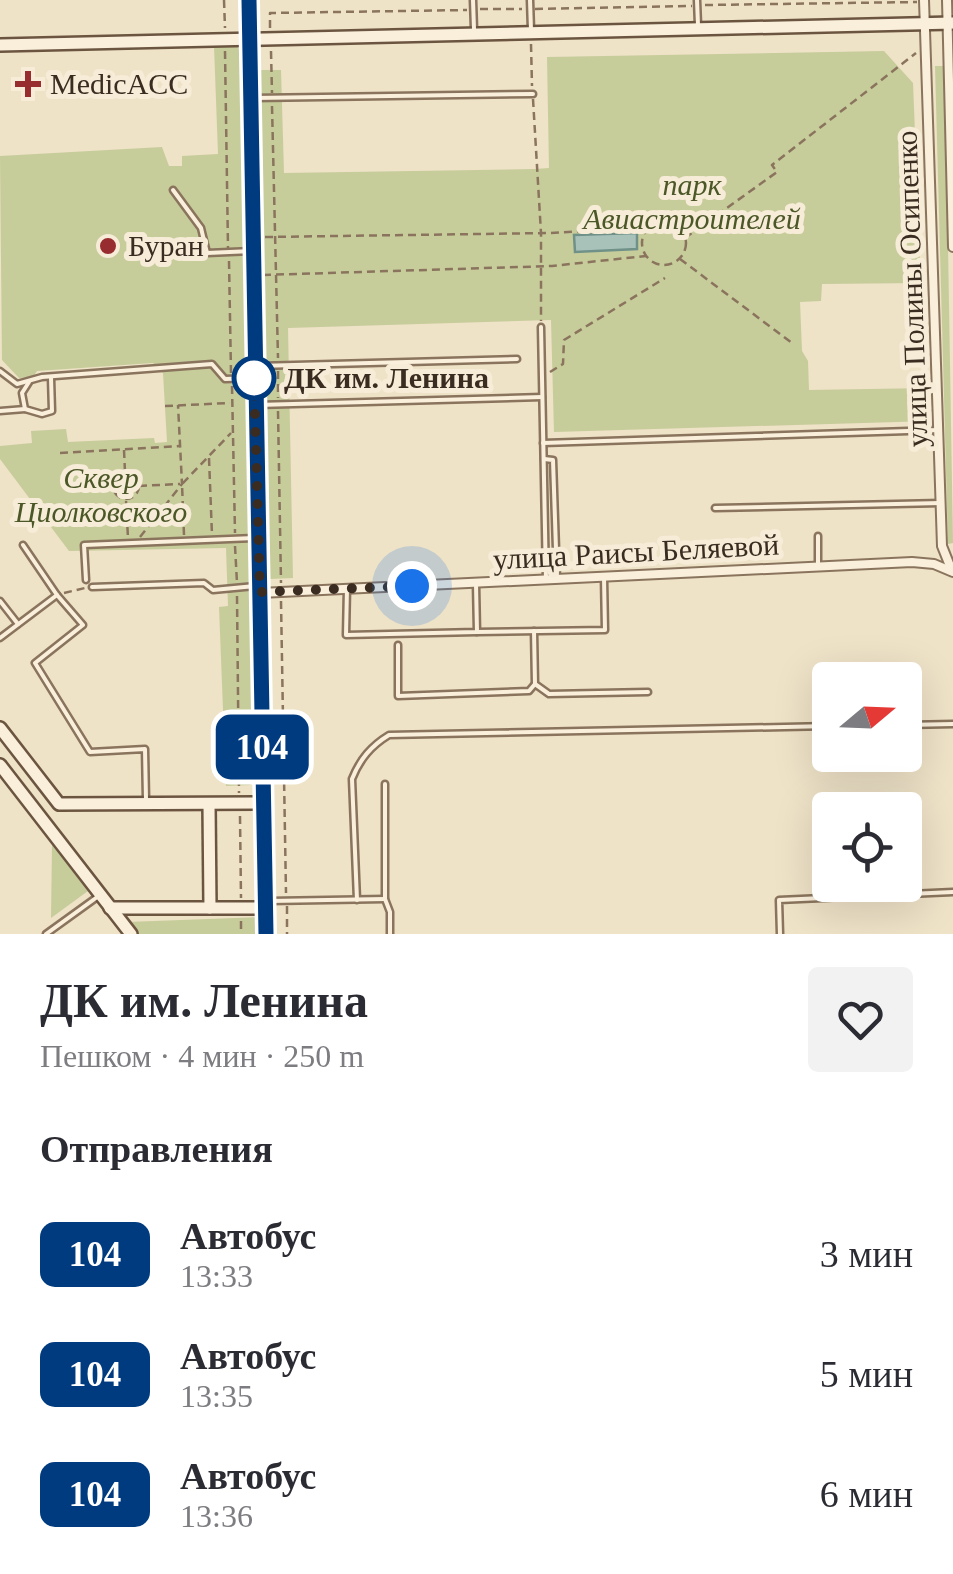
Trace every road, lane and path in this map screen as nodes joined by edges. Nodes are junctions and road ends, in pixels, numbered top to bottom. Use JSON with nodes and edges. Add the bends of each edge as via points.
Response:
{"nodes":[{"id":1,"x":224,"y":0,"type":"edge"},
{"id":2,"x":249,"y":0,"type":"edge"},
{"id":3,"x":473,"y":0,"type":"edge"},
{"id":4,"x":530,"y":0,"type":"edge"},
{"id":5,"x":948,"y":0,"type":"edge"},
{"id":6,"x":924,"y":1,"type":"edge"},
{"id":7,"x":697,"y":3,"type":"edge"},
{"id":8,"x":530,"y":8,"type":"junction"},
{"id":9,"x":474,"y":10,"type":"junction"},
{"id":10,"x":924,"y":23,"type":"junction"},
{"id":11,"x":950,"y":23,"type":"edge"},
{"id":12,"x":698,"y":29,"type":"junction"},
{"id":13,"x":531,"y":33,"type":"junction"},
{"id":14,"x":474,"y":34,"type":"junction"},
{"id":15,"x":249,"y":39,"type":"junction"},
{"id":16,"x":270,"y":39,"type":"junction"},
{"id":17,"x":225,"y":40,"type":"junction"},
{"id":18,"x":0,"y":45,"type":"edge"},
{"id":19,"x":926,"y":45,"type":"junction"},
{"id":20,"x":533,"y":94,"type":"junction"},
{"id":21,"x":250,"y":98,"type":"junction"},
{"id":22,"x":272,"y":98,"type":"junction"},
{"id":23,"x":174,"y":190,"type":"dead end"},
{"id":24,"x":649,"y":226,"type":"junction"},
{"id":25,"x":541,"y":233,"type":"junction"},
{"id":26,"x":276,"y":236,"type":"junction"},
{"id":27,"x":686,"y":238,"type":"junction"},
{"id":28,"x":252,"y":244,"type":"junction"},
{"id":29,"x":953,"y":247,"type":"edge"},
{"id":30,"x":228,"y":252,"type":"junction"},
{"id":31,"x":646,"y":256,"type":"junction"},
{"id":32,"x":680,"y":258,"type":"junction"},
{"id":33,"x":542,"y":266,"type":"junction"},
{"id":34,"x":276,"y":274,"type":"junction"},
{"id":35,"x":252,"y":275,"type":"junction"},
{"id":36,"x":665,"y":278,"type":"dead end"},
{"id":37,"x":541,"y":327,"type":"joint"},
{"id":38,"x":792,"y":343,"type":"dead end"},
{"id":39,"x":517,"y":358,"type":"dead end"},
{"id":40,"x":278,"y":365,"type":"junction"},
{"id":41,"x":0,"y":371,"type":"edge"},
{"id":42,"x":254,"y":372,"type":"junction"},
{"id":43,"x":51,"y":376,"type":"junction"},
{"id":44,"x":542,"y":376,"type":"junction"},
{"id":45,"x":232,"y":379,"type":"junction"},
{"id":46,"x":30,"y":382,"type":"junction"},
{"id":47,"x":542,"y":398,"type":"junction"},
{"id":48,"x":232,"y":403,"type":"junction"},
{"id":49,"x":278,"y":404,"type":"junction"},
{"id":50,"x":178,"y":405,"type":"junction"},
{"id":51,"x":255,"y":405,"type":"junction"},
{"id":52,"x":165,"y":406,"type":"dead end"},
{"id":53,"x":25,"y":408,"type":"junction"},
{"id":54,"x":0,"y":411,"type":"edge"},
{"id":55,"x":939,"y":430,"type":"junction"},
{"id":56,"x":232,"y":432,"type":"junction"},
{"id":57,"x":543,"y":443,"type":"junction"},
{"id":58,"x":181,"y":446,"type":"junction"},
{"id":59,"x":124,"y":448,"type":"junction"},
{"id":60,"x":60,"y":453,"type":"dead end"},
{"id":61,"x":209,"y":456,"type":"junction"},
{"id":62,"x":544,"y":459,"type":"junction"},
{"id":63,"x":124,"y":474,"type":"junction"},
{"id":64,"x":182,"y":484,"type":"junction"},
{"id":65,"x":139,"y":486,"type":"junction"},
{"id":66,"x":114,"y":487,"type":"junction"},
{"id":67,"x":80,"y":489,"type":"dead end"},
{"id":68,"x":126,"y":499,"type":"junction"},
{"id":69,"x":941,"y":503,"type":"junction"},
{"id":70,"x":817,"y":506,"type":"junction"},
{"id":71,"x":715,"y":508,"type":"dead end"},
{"id":72,"x":818,"y":516,"type":"dead end"},
{"id":73,"x":818,"y":536,"type":"dead end"},
{"id":74,"x":235,"y":538,"type":"junction"},
{"id":75,"x":259,"y":538,"type":"junction"},
{"id":76,"x":212,"y":539,"type":"junction"},
{"id":77,"x":184,"y":540,"type":"junction"},
{"id":78,"x":128,"y":542,"type":"junction"},
{"id":79,"x":136,"y":542,"type":"junction"},
{"id":80,"x":23,"y":545,"type":"dead end"},
{"id":81,"x":818,"y":566,"type":"junction"},
{"id":82,"x":953,"y":570,"type":"edge"},
{"id":83,"x":604,"y":577,"type":"junction"},
{"id":84,"x":86,"y":580,"type":"dead end"},
{"id":85,"x":546,"y":580,"type":"junction"},
{"id":86,"x":558,"y":580,"type":"junction"},
{"id":87,"x":953,"y":582,"type":"edge"},
{"id":88,"x":476,"y":583,"type":"junction"},
{"id":89,"x":92,"y":586,"type":"joint"},
{"id":90,"x":237,"y":588,"type":"junction"},
{"id":91,"x":347,"y":588,"type":"junction"},
{"id":92,"x":260,"y":589,"type":"junction"},
{"id":93,"x":281,"y":591,"type":"junction"},
{"id":94,"x":57,"y":595,"type":"junction"},
{"id":95,"x":0,"y":601,"type":"edge"},
{"id":96,"x":18,"y":624,"type":"junction"},
{"id":97,"x":534,"y":631,"type":"junction"},
{"id":98,"x":477,"y":632,"type":"junction"},
{"id":99,"x":0,"y":638,"type":"edge"},
{"id":100,"x":398,"y":646,"type":"dead end"},
{"id":101,"x":535,"y":684,"type":"junction"},
{"id":102,"x":648,"y":692,"type":"dead end"},
{"id":103,"x":922,"y":724,"type":"edge"},
{"id":104,"x":953,"y":724,"type":"edge"},
{"id":105,"x":812,"y":726,"type":"edge"},
{"id":106,"x":0,"y":728,"type":"edge"},
{"id":107,"x":0,"y":765,"type":"edge"},
{"id":108,"x":385,"y":784,"type":"dead end"},
{"id":109,"x":239,"y":803,"type":"junction"},
{"id":110,"x":264,"y":803,"type":"junction"},
{"id":111,"x":146,"y":804,"type":"junction"},
{"id":112,"x":208,"y":804,"type":"junction"},
{"id":113,"x":953,"y":892,"type":"edge"},
{"id":114,"x":100,"y":895,"type":"junction"},
{"id":115,"x":385,"y":899,"type":"junction"},
{"id":116,"x":357,"y":900,"type":"junction"},
{"id":117,"x":286,"y":901,"type":"junction"},
{"id":118,"x":265,"y":904,"type":"junction"},
{"id":119,"x":110,"y":908,"type":"junction"},
{"id":120,"x":210,"y":908,"type":"junction"},
{"id":121,"x":241,"y":908,"type":"junction"},
{"id":122,"x":46,"y":934,"type":"edge"},
{"id":123,"x":131,"y":934,"type":"edge"},
{"id":124,"x":242,"y":934,"type":"edge"},
{"id":125,"x":266,"y":934,"type":"edge"},
{"id":126,"x":287,"y":934,"type":"edge"},
{"id":127,"x":390,"y":934,"type":"edge"},
{"id":128,"x":780,"y":934,"type":"edge"}],
"edges":[{"from":1,"to":17,"type":"path"},
{"from":2,"to":15,"type":"street"},
{"from":3,"to":9,"type":"lane"},
{"from":4,"to":8,"type":"lane"},
{"from":5,"to":11,"type":"street","name":"улица Полины Осипенко"},
{"from":6,"to":7,"type":"path"},
{"from":6,"to":10,"type":"street","name":"улица Полины Осипенко"},
{"from":7,"to":8,"type":"path"},
{"from":7,"to":12,"type":"lane"},
{"from":8,"to":9,"type":"path"},
{"from":8,"to":13,"type":"lane"},
{"from":9,"to":14,"type":"lane"},
{"from":9,"to":16,"type":"path","via":[[270,13]]},
{"from":10,"to":11,"type":"street"},
{"from":10,"to":12,"type":"street"},
{"from":10,"to":19,"type":"street","name":"улица Полины Осипенко"},
{"from":11,"to":29,"type":"street","name":"улица Полины Осипенко"},
{"from":12,"to":13,"type":"street"},
{"from":13,"to":14,"type":"street"},
{"from":13,"to":20,"type":"path"},
{"from":14,"to":16,"type":"street"},
{"from":15,"to":16,"type":"street"},
{"from":15,"to":17,"type":"street"},
{"from":15,"to":21,"type":"street"},
{"from":16,"to":22,"type":"path"},
{"from":17,"to":18,"type":"street"},
{"from":17,"to":30,"type":"path"},
{"from":19,"to":27,"type":"path"},
{"from":19,"to":55,"type":"street","name":"улица Полины Осипенко"},
{"from":20,"to":22,"type":"lane"},
{"from":20,"to":25,"type":"path"},
{"from":21,"to":22,"type":"lane"},
{"from":21,"to":28,"type":"street"},
{"from":22,"to":26,"type":"path"},
{"from":23,"to":30,"type":"lane","via":[[201,228],[207,253]]},
{"from":24,"to":25,"type":"path"},
{"from":24,"to":27,"type":"path","via":[[672,222]]},
{"from":24,"to":31,"type":"path","via":[[642,238]]},
{"from":25,"to":26,"type":"path"},
{"from":25,"to":33,"type":"path"},
{"from":26,"to":28,"type":"path"},
{"from":26,"to":34,"type":"path"},
{"from":27,"to":32,"type":"path"},
{"from":28,"to":30,"type":"lane"},
{"from":28,"to":35,"type":"street"},
{"from":30,"to":45,"type":"path"},
{"from":31,"to":32,"type":"path","via":[[659,265]]},
{"from":31,"to":33,"type":"path"},
{"from":32,"to":38,"type":"path"},
{"from":33,"to":34,"type":"path"},
{"from":33,"to":37,"type":"path"},
{"from":34,"to":35,"type":"path"},
{"from":34,"to":40,"type":"path"},
{"from":35,"to":42,"type":"street"},
{"from":36,"to":44,"type":"path","via":[[564,340],[563,364]]},
{"from":37,"to":44,"type":"lane"},
{"from":39,"to":40,"type":"lane"},
{"from":40,"to":42,"type":"lane"},
{"from":40,"to":49,"type":"path"},
{"from":41,"to":46,"type":"lane","via":[[17,384]]},
{"from":42,"to":45,"type":"lane"},
{"from":42,"to":51,"type":"street"},
{"from":43,"to":45,"type":"lane","via":[[212,364]]},
{"from":43,"to":46,"type":"lane"},
{"from":43,"to":53,"type":"lane","via":[[52,411]]},
{"from":44,"to":47,"type":"lane"},
{"from":45,"to":48,"type":"path"},
{"from":46,"to":53,"type":"lane","via":[[22,393]]},
{"from":47,"to":49,"type":"lane"},
{"from":47,"to":57,"type":"lane"},
{"from":48,"to":50,"type":"path"},
{"from":48,"to":56,"type":"path"},
{"from":49,"to":51,"type":"lane"},
{"from":49,"to":93,"type":"path"},
{"from":50,"to":52,"type":"path"},
{"from":50,"to":58,"type":"path"},
{"from":51,"to":75,"type":"street"},
{"from":53,"to":54,"type":"lane"},
{"from":55,"to":57,"type":"lane"},
{"from":55,"to":69,"type":"street","name":"улица Полины Осипенко"},
{"from":56,"to":61,"type":"path"},
{"from":56,"to":74,"type":"path"},
{"from":57,"to":62,"type":"lane"},
{"from":58,"to":59,"type":"path"},
{"from":58,"to":64,"type":"path"},
{"from":59,"to":60,"type":"path"},
{"from":59,"to":63,"type":"path"},
{"from":61,"to":64,"type":"path"},
{"from":61,"to":76,"type":"path"},
{"from":62,"to":85,"type":"lane"},
{"from":62,"to":86,"type":"lane","via":[[553,460]]},
{"from":63,"to":65,"type":"path"},
{"from":63,"to":66,"type":"path"},
{"from":64,"to":65,"type":"path"},
{"from":64,"to":77,"type":"path"},
{"from":64,"to":79,"type":"path"},
{"from":65,"to":68,"type":"path"},
{"from":66,"to":67,"type":"path"},
{"from":66,"to":68,"type":"path"},
{"from":68,"to":78,"type":"path"},
{"from":69,"to":70,"type":"lane"},
{"from":69,"to":82,"type":"street","name":"улица Полины Осипенко","via":[[942,546]]},
{"from":70,"to":71,"type":"lane"},
{"from":70,"to":72,"type":"lane"},
{"from":73,"to":81,"type":"lane"},
{"from":74,"to":75,"type":"lane"},
{"from":74,"to":76,"type":"lane"},
{"from":74,"to":90,"type":"path"},
{"from":75,"to":92,"type":"street"},
{"from":76,"to":77,"type":"lane"},
{"from":77,"to":79,"type":"lane"},
{"from":78,"to":79,"type":"lane"},
{"from":78,"to":84,"type":"lane","via":[[84,545]]},
{"from":80,"to":94,"type":"lane"},
{"from":81,"to":82,"type":"street","name":"улица Раисы Беляевой","via":[[912,562]]},
{"from":81,"to":83,"type":"street","name":"улица Раисы Беляевой"},
{"from":82,"to":87,"type":"lane"},
{"from":83,"to":86,"type":"street","name":"улица Раисы Беляевой"},
{"from":83,"to":97,"type":"lane","via":[[605,630]]},
{"from":85,"to":86,"type":"street","name":"улица Раисы Беляевой"},
{"from":85,"to":88,"type":"street","name":"улица Раисы Беляевой"},
{"from":88,"to":91,"type":"street","name":"улица Раисы Беляевой"},
{"from":88,"to":98,"type":"lane"},
{"from":89,"to":90,"type":"lane"},
{"from":89,"to":94,"type":"path"},
{"from":90,"to":92,"type":"lane"},
{"from":90,"to":109,"type":"path"},
{"from":91,"to":93,"type":"street","name":"улица Раисы Беляевой"},
{"from":91,"to":98,"type":"lane","via":[[346,635]]},
{"from":92,"to":93,"type":"street","name":"улица Раисы Беляевой"},
{"from":92,"to":110,"type":"street"},
{"from":93,"to":117,"type":"path"},
{"from":94,"to":96,"type":"lane"},
{"from":94,"to":111,"type":"lane","via":[[83,625],[35,663],[90,752],[145,750]]},
{"from":95,"to":96,"type":"lane"},
{"from":96,"to":99,"type":"lane"},
{"from":97,"to":98,"type":"lane"},
{"from":97,"to":101,"type":"lane"},
{"from":100,"to":101,"type":"lane","via":[[398,696],[528,690]]},
{"from":101,"to":102,"type":"lane","via":[[549,694]]},
{"from":103,"to":104,"type":"lane"},
{"from":105,"to":116,"type":"lane","via":[[390,735],[372,746],[352,779]]},
{"from":106,"to":111,"type":"street","via":[[59,804]]},
{"from":107,"to":114,"type":"street"},
{"from":108,"to":115,"type":"lane"},
{"from":109,"to":110,"type":"street"},
{"from":109,"to":112,"type":"street"},
{"from":109,"to":121,"type":"path"},
{"from":110,"to":118,"type":"street"},
{"from":111,"to":112,"type":"street"},
{"from":112,"to":120,"type":"street"},
{"from":113,"to":128,"type":"lane","via":[[779,900]]},
{"from":114,"to":119,"type":"street"},
{"from":114,"to":122,"type":"lane"},
{"from":115,"to":116,"type":"lane"},
{"from":115,"to":127,"type":"lane"},
{"from":116,"to":117,"type":"lane"},
{"from":117,"to":118,"type":"lane"},
{"from":117,"to":126,"type":"path"},
{"from":118,"to":121,"type":"street"},
{"from":118,"to":125,"type":"street"},
{"from":119,"to":120,"type":"street"},
{"from":119,"to":123,"type":"street"},
{"from":120,"to":121,"type":"street"},
{"from":121,"to":124,"type":"path"}]}
